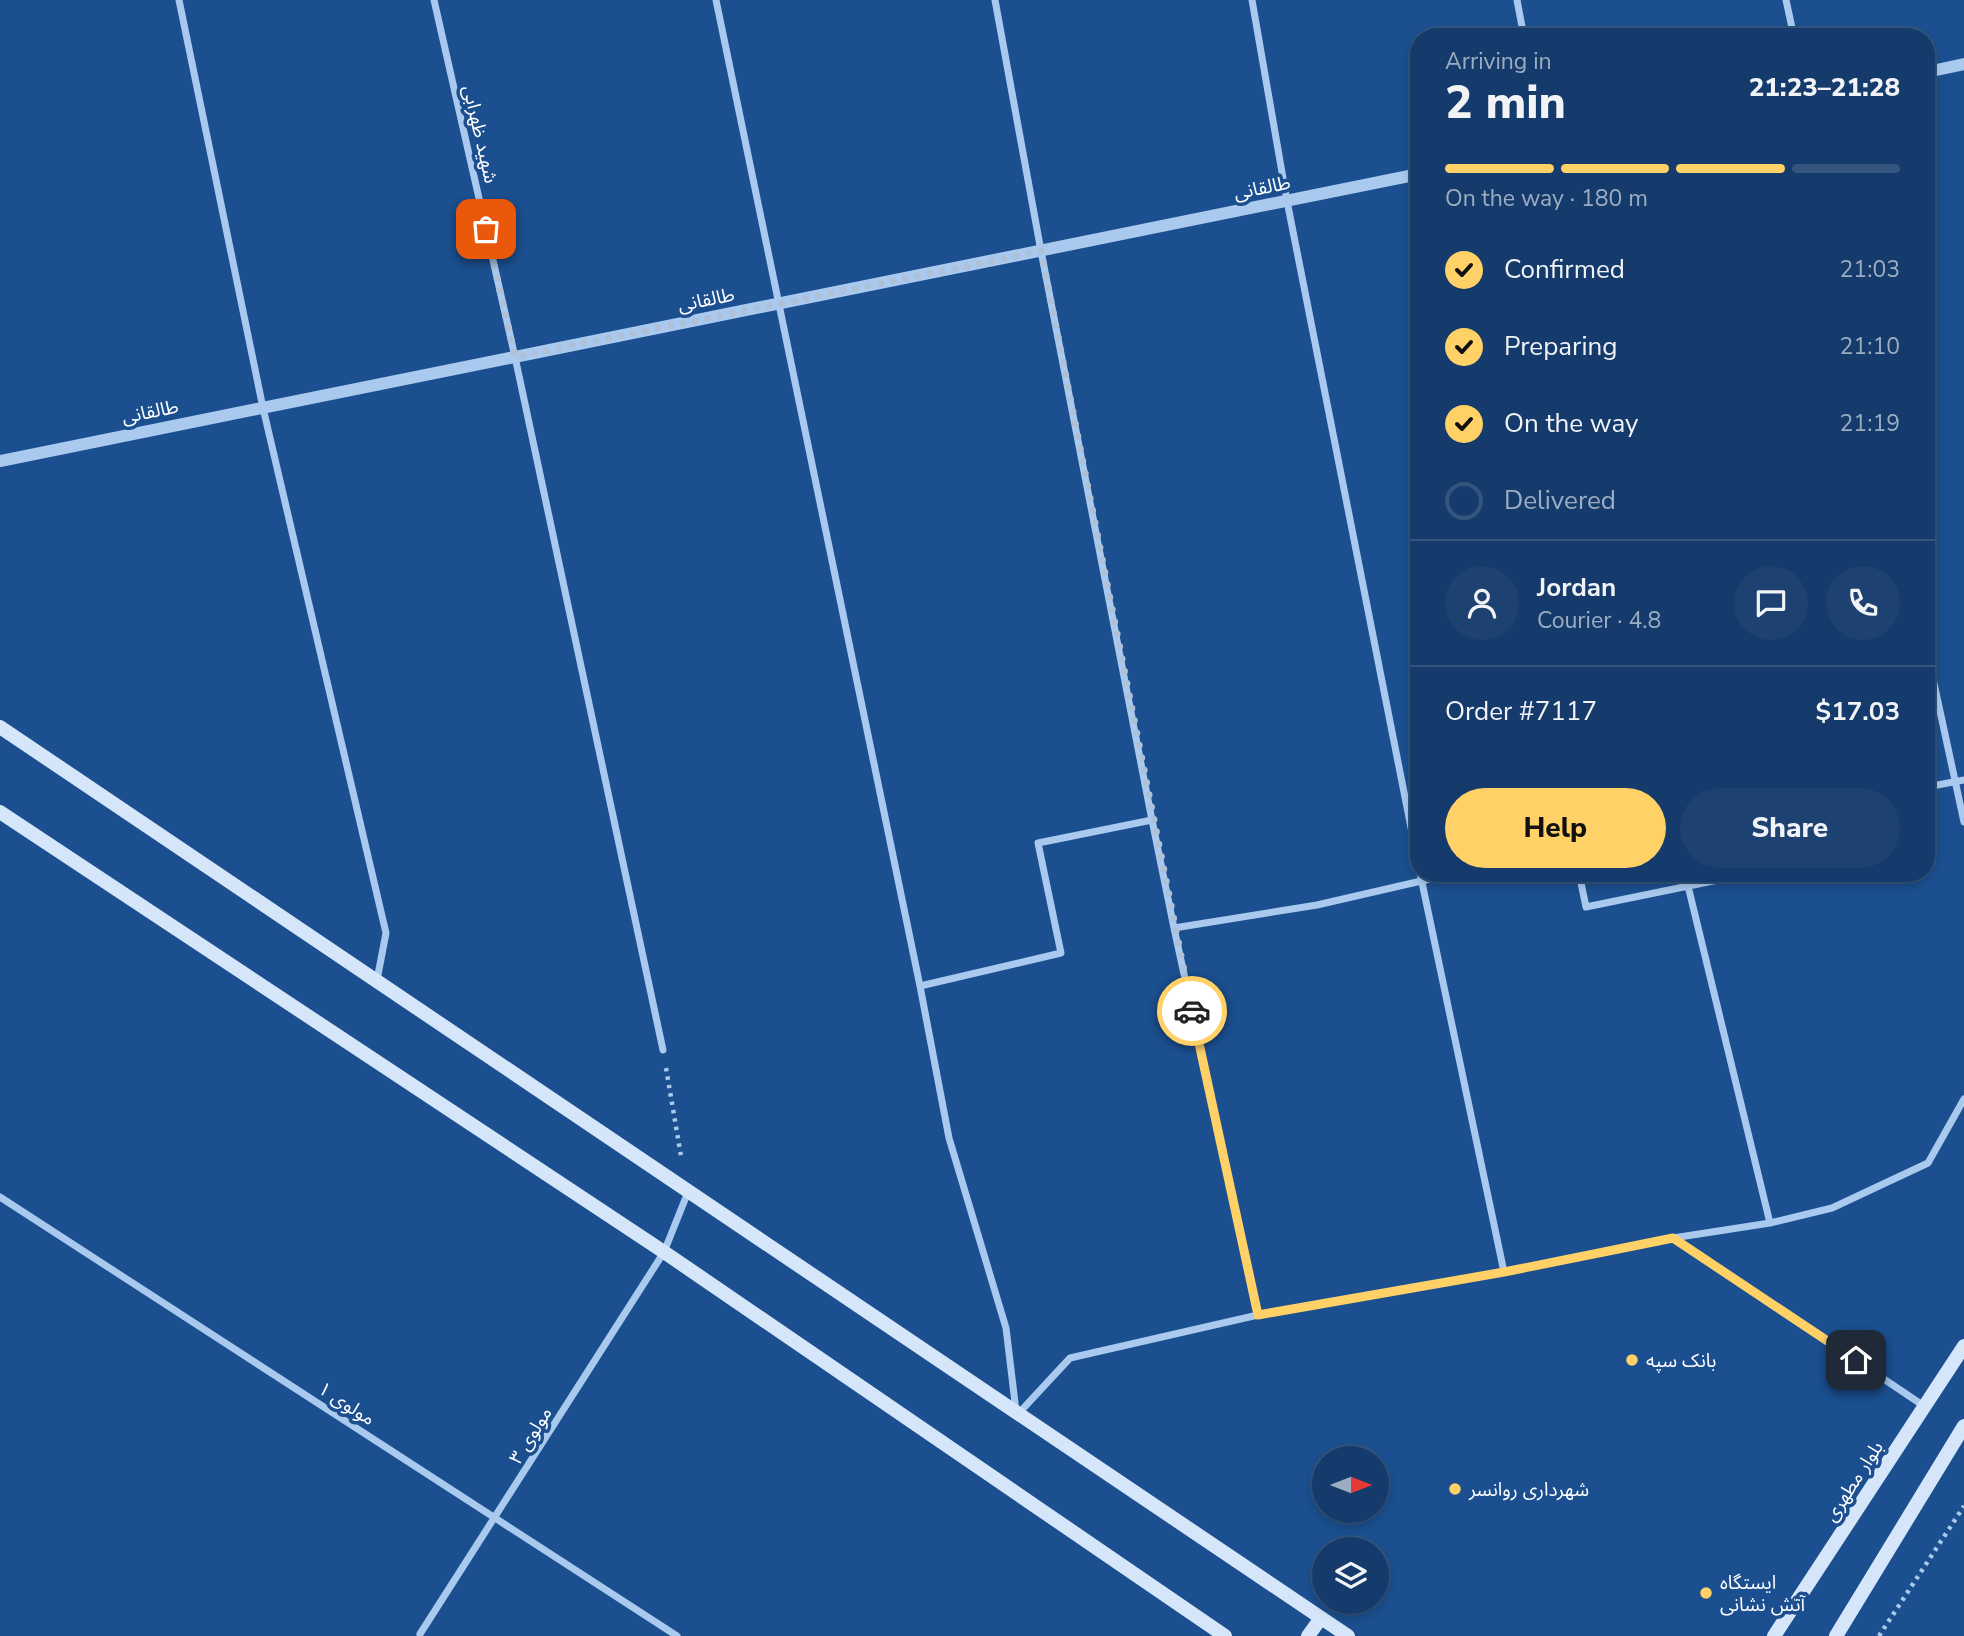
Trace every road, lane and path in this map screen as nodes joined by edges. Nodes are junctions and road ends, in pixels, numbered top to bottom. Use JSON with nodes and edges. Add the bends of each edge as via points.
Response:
{"nodes":[{"id":1,"x":179,"y":0,"type":"edge"},
{"id":2,"x":434,"y":0,"type":"edge"},
{"id":3,"x":716,"y":0,"type":"edge"},
{"id":4,"x":995,"y":0,"type":"edge"},
{"id":5,"x":1252,"y":0,"type":"edge"},
{"id":6,"x":1517,"y":0,"type":"edge"},
{"id":7,"x":1786,"y":0,"type":"edge"},
{"id":8,"x":1522,"y":28,"type":"edge"},
{"id":9,"x":1792,"y":28,"type":"edge"},
{"id":10,"x":1964,"y":64,"type":"edge"},
{"id":11,"x":1935,"y":70,"type":"edge"},
{"id":12,"x":1410,"y":176,"type":"edge"},
{"id":13,"x":1287,"y":201,"type":"junction"},
{"id":14,"x":1041,"y":251,"type":"junction"},
{"id":15,"x":779,"y":304,"type":"junction"},
{"id":16,"x":515,"y":357,"type":"junction"},
{"id":17,"x":263,"y":408,"type":"junction"},
{"id":18,"x":0,"y":461,"type":"edge"},
{"id":19,"x":1935,"y":688,"type":"edge"},
{"id":20,"x":0,"y":727,"type":"edge"},
{"id":21,"x":1964,"y":780,"type":"edge"},
{"id":22,"x":1955,"y":781,"type":"junction"},
{"id":23,"x":1935,"y":785,"type":"edge"},
{"id":24,"x":0,"y":811,"type":"edge"},
{"id":25,"x":1152,"y":820,"type":"junction"},
{"id":26,"x":1964,"y":822,"type":"edge"},
{"id":27,"x":1410,"y":823,"type":"edge"},
{"id":28,"x":1410,"y":880,"type":"edge"},
{"id":29,"x":1422,"y":882,"type":"edge"},
{"id":30,"x":1581,"y":882,"type":"edge"},
{"id":31,"x":1708,"y":882,"type":"edge"},
{"id":32,"x":1688,"y":886,"type":"junction"},
{"id":33,"x":1174,"y":928,"type":"junction"},
{"id":34,"x":377,"y":981,"type":"junction"},
{"id":35,"x":920,"y":986,"type":"junction"},
{"id":36,"x":663,"y":1049,"type":"joint"},
{"id":37,"x":1964,"y":1099,"type":"edge"},
{"id":38,"x":688,"y":1192,"type":"junction"},
{"id":39,"x":0,"y":1197,"type":"edge"},
{"id":40,"x":1770,"y":1223,"type":"junction"},
{"id":41,"x":1673,"y":1238,"type":"junction"},
{"id":42,"x":664,"y":1252,"type":"junction"},
{"id":43,"x":1504,"y":1272,"type":"junction"},
{"id":44,"x":1258,"y":1315,"type":"junction"},
{"id":45,"x":1964,"y":1346,"type":"edge"},
{"id":46,"x":1924,"y":1406,"type":"junction"},
{"id":47,"x":1017,"y":1415,"type":"junction"},
{"id":48,"x":1964,"y":1426,"type":"edge"},
{"id":49,"x":1964,"y":1506,"type":"edge"},
{"id":50,"x":496,"y":1518,"type":"junction"},
{"id":51,"x":1321,"y":1618,"type":"junction"},
{"id":52,"x":420,"y":1634,"type":"dead end"},
{"id":53,"x":677,"y":1636,"type":"edge"},
{"id":54,"x":1225,"y":1636,"type":"edge"},
{"id":55,"x":1308,"y":1636,"type":"edge"},
{"id":56,"x":1348,"y":1636,"type":"edge"},
{"id":57,"x":1774,"y":1636,"type":"edge"},
{"id":58,"x":1836,"y":1636,"type":"edge"},
{"id":59,"x":1879,"y":1636,"type":"edge"}],
"edges":[{"from":1,"to":17,"type":"street"},
{"from":2,"to":16,"type":"street","name":"شهید ظهرابی"},
{"from":3,"to":15,"type":"street"},
{"from":4,"to":14,"type":"street"},
{"from":5,"to":13,"type":"street"},
{"from":6,"to":8,"type":"street"},
{"from":7,"to":9,"type":"street"},
{"from":10,"to":11,"type":"street"},
{"from":12,"to":13,"type":"street","name":"طالقانی"},
{"from":13,"to":14,"type":"street","name":"طالقانی"},
{"from":13,"to":27,"type":"street"},
{"from":14,"to":15,"type":"street","name":"طالقانی"},
{"from":14,"to":25,"type":"street"},
{"from":15,"to":16,"type":"street","name":"طالقانی"},
{"from":15,"to":35,"type":"street"},
{"from":16,"to":17,"type":"street","name":"طالقانی"},
{"from":16,"to":36,"type":"street","name":"شهید ظهرابی"},
{"from":17,"to":18,"type":"street","name":"طالقانی"},
{"from":17,"to":34,"type":"street","via":[[386,933]]},
{"from":19,"to":22,"type":"street"},
{"from":20,"to":34,"type":"main road"},
{"from":21,"to":22,"type":"street"},
{"from":22,"to":23,"type":"street"},
{"from":22,"to":26,"type":"street"},
{"from":24,"to":42,"type":"main road"},
{"from":25,"to":33,"type":"street"},
{"from":25,"to":35,"type":"street","via":[[1038,843],[1061,953]]},
{"from":28,"to":33,"type":"street","via":[[1317,905]]},
{"from":29,"to":43,"type":"street"},
{"from":30,"to":32,"type":"street","via":[[1586,907]]},
{"from":31,"to":32,"type":"street"},
{"from":32,"to":40,"type":"street"},
{"from":33,"to":44,"type":"street"},
{"from":34,"to":38,"type":"main road"},
{"from":35,"to":47,"type":"street","via":[[948,1138],[1006,1328]]},
{"from":36,"to":38,"type":"path"},
{"from":37,"to":40,"type":"street","via":[[1928,1163],[1832,1208]]},
{"from":38,"to":42,"type":"street","name":"مولوی ۳"},
{"from":38,"to":47,"type":"main road"},
{"from":39,"to":50,"type":"street","name":"مولوی ۱"},
{"from":40,"to":41,"type":"street"},
{"from":41,"to":43,"type":"street"},
{"from":41,"to":46,"type":"street"},
{"from":42,"to":50,"type":"street","name":"مولوی ۳"},
{"from":42,"to":54,"type":"main road"},
{"from":43,"to":44,"type":"street"},
{"from":44,"to":47,"type":"street","via":[[1070,1357]]},
{"from":45,"to":46,"type":"main road","name":"بلوار مطهری"},
{"from":46,"to":57,"type":"main road","name":"بلوار مطهری"},
{"from":47,"to":51,"type":"main road"},
{"from":48,"to":58,"type":"main road"},
{"from":49,"to":59,"type":"path"},
{"from":50,"to":52,"type":"street","name":"مولوی ۳"},
{"from":50,"to":53,"type":"street","name":"مولوی ۱"},
{"from":51,"to":55,"type":"main road"},
{"from":51,"to":56,"type":"main road"}]}
